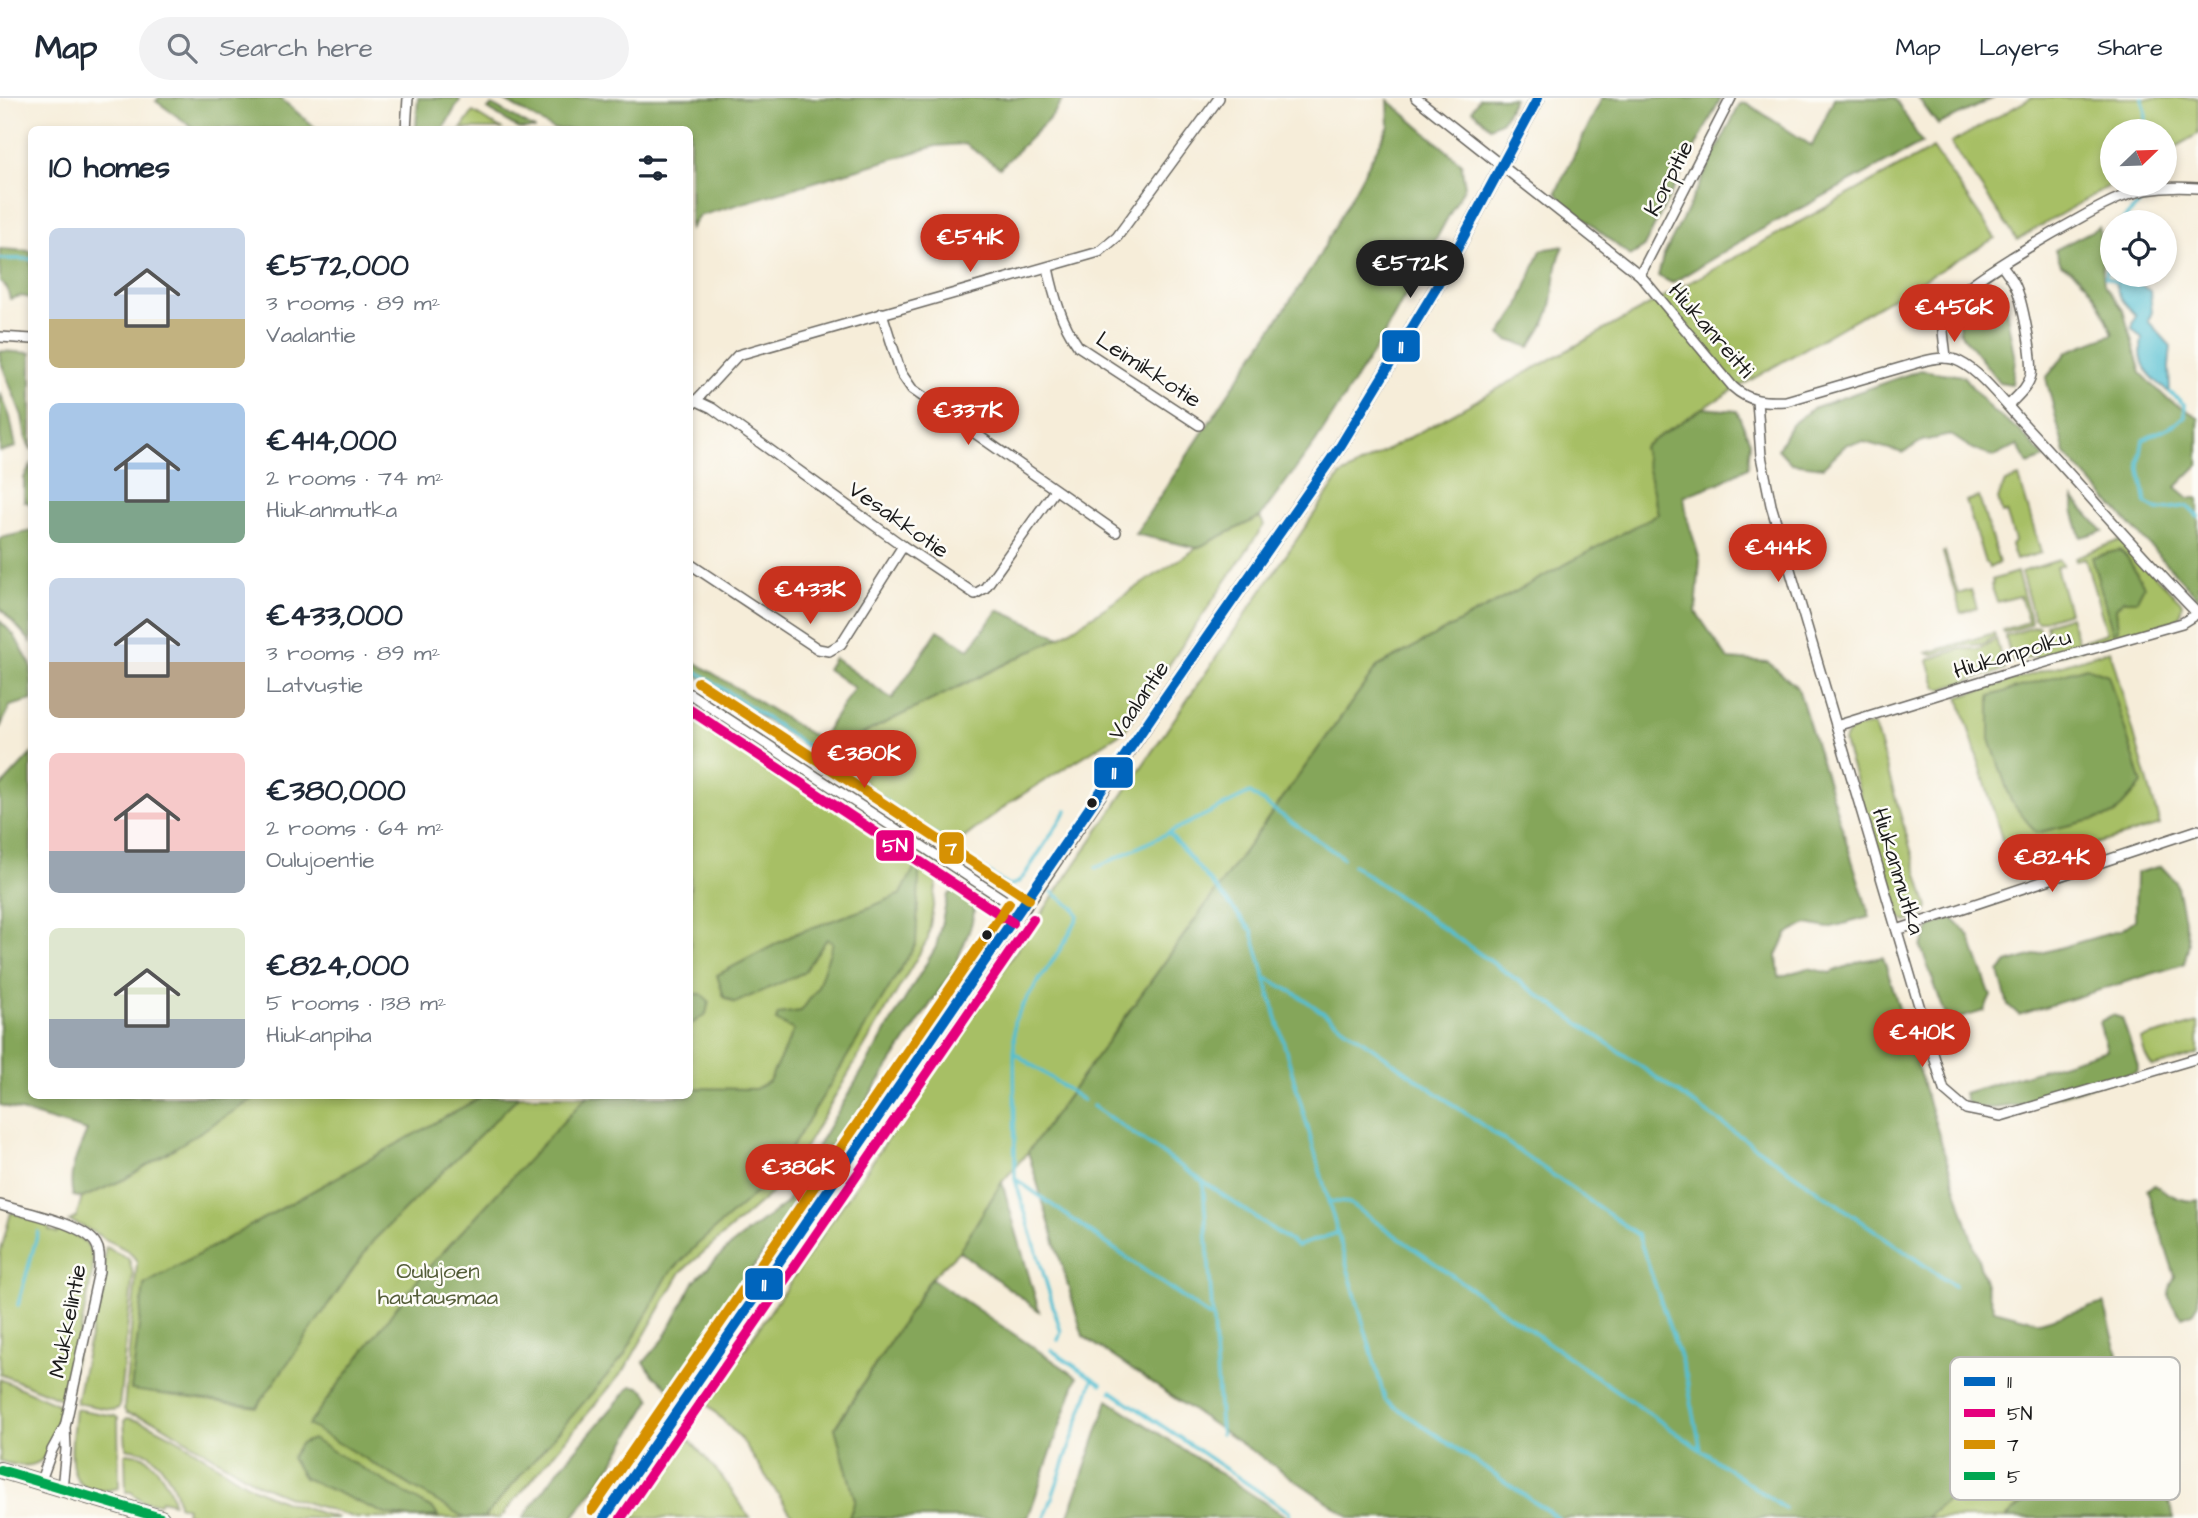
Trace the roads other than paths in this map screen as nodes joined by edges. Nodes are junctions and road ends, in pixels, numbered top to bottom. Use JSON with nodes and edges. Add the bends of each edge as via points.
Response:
{"nodes":[{"id":1,"x":408,"y":98,"type":"edge"},
{"id":2,"x":1219,"y":98,"type":"edge"},
{"id":3,"x":1416,"y":98,"type":"edge"},
{"id":4,"x":1538,"y":98,"type":"edge"},
{"id":5,"x":1731,"y":98,"type":"edge"},
{"id":6,"x":406,"y":126,"type":"edge"},
{"id":7,"x":1502,"y":167,"type":"junction"},
{"id":8,"x":2198,"y":188,"type":"edge"},
{"id":9,"x":2002,"y":265,"type":"junction"},
{"id":10,"x":1048,"y":268,"type":"junction"},
{"id":11,"x":1640,"y":275,"type":"junction"},
{"id":12,"x":882,"y":313,"type":"junction"},
{"id":13,"x":0,"y":337,"type":"edge"},
{"id":14,"x":28,"y":339,"type":"edge"},
{"id":15,"x":1946,"y":358,"type":"junction"},
{"id":16,"x":1757,"y":401,"type":"junction"},
{"id":17,"x":693,"y":402,"type":"edge"},
{"id":18,"x":693,"y":403,"type":"edge"},
{"id":19,"x":2008,"y":407,"type":"junction"},
{"id":20,"x":1199,"y":425,"type":"dead end"},
{"id":21,"x":1055,"y":491,"type":"junction"},
{"id":22,"x":1116,"y":532,"type":"dead end"},
{"id":23,"x":902,"y":546,"type":"junction"},
{"id":24,"x":693,"y":566,"type":"edge"},
{"id":25,"x":2198,"y":613,"type":"edge"},
{"id":26,"x":693,"y":696,"type":"edge"},
{"id":27,"x":1836,"y":726,"type":"junction"},
{"id":28,"x":2198,"y":830,"type":"edge"},
{"id":29,"x":1021,"y":911,"type":"junction"},
{"id":30,"x":1897,"y":930,"type":"junction"},
{"id":31,"x":2198,"y":1058,"type":"edge"},
{"id":32,"x":0,"y":1205,"type":"edge"},
{"id":33,"x":65,"y":1427,"type":"junction"},
{"id":34,"x":0,"y":1471,"type":"edge"},
{"id":35,"x":40,"y":1483,"type":"junction"},
{"id":36,"x":62,"y":1489,"type":"junction"},
{"id":37,"x":161,"y":1518,"type":"edge"},
{"id":38,"x":604,"y":1518,"type":"edge"}],
"edges":[{"from":1,"to":6,"type":"street"},
{"from":2,"to":10,"type":"street","via":[[1118,237],[1099,253]]},
{"from":3,"to":7,"type":"street","name":"Hiukanreitti"},
{"from":4,"to":7,"type":"street","name":"Vaalantie"},
{"from":5,"to":11,"type":"street","name":"Korpitie"},
{"from":7,"to":11,"type":"street","name":"Hiukanreitti"},
{"from":7,"to":29,"type":"street","name":"Vaalantie","via":[[1435,290],[1341,445]]},
{"from":8,"to":9,"type":"street","via":[[2155,187],[2120,198]]},
{"from":9,"to":15,"type":"street","via":[[1950,301],[1943,323]]},
{"from":9,"to":19,"type":"street","via":[[2020,297],[2031,361],[2026,387]]},
{"from":10,"to":12,"type":"street"},
{"from":10,"to":20,"type":"street","name":"Leimikkotie","via":[[1059,311],[1078,345]]},
{"from":11,"to":16,"type":"street","name":"Hiukanreitti","via":[[1733,387]]},
{"from":12,"to":17,"type":"street","via":[[738,355]]},
{"from":12,"to":21,"type":"street","via":[[901,373],[912,389]]},
{"from":13,"to":14,"type":"street"},
{"from":15,"to":16,"type":"street","name":"Hiukanreitti","via":[[1802,398]]},
{"from":15,"to":19,"type":"street","via":[[1971,369]]},
{"from":16,"to":27,"type":"street","name":"Hiukanmutka","via":[[1770,505]]},
{"from":18,"to":23,"type":"street","name":"Vesakkotie","via":[[712,408]]},
{"from":19,"to":25,"type":"street"},
{"from":21,"to":22,"type":"street"},
{"from":21,"to":23,"type":"street","name":"Vesakkotie","via":[[985,588],[975,594]]},
{"from":23,"to":24,"type":"street","via":[[841,644],[829,651],[818,649]]},
{"from":25,"to":27,"type":"street","name":"Hiukanpolku","via":[[2182,623]]},
{"from":26,"to":29,"type":"street"},
{"from":27,"to":30,"type":"street","name":"Hiukanmutka"},
{"from":28,"to":30,"type":"street"},
{"from":29,"to":38,"type":"street","name":"Vaalantie"},
{"from":30,"to":31,"type":"street","name":"Hiukanmutka","via":[[1944,1090],[1966,1109],[2001,1116]]},
{"from":32,"to":33,"type":"street","name":"Mukkelintie","via":[[79,1230],[92,1239],[99,1252],[99,1271]]},
{"from":33,"to":35,"type":"street","name":"Mukkelintie"},
{"from":33,"to":36,"type":"street","name":"Mukkelintie"},
{"from":34,"to":35,"type":"main road"},
{"from":35,"to":36,"type":"main road"},
{"from":36,"to":37,"type":"main road"}]}
